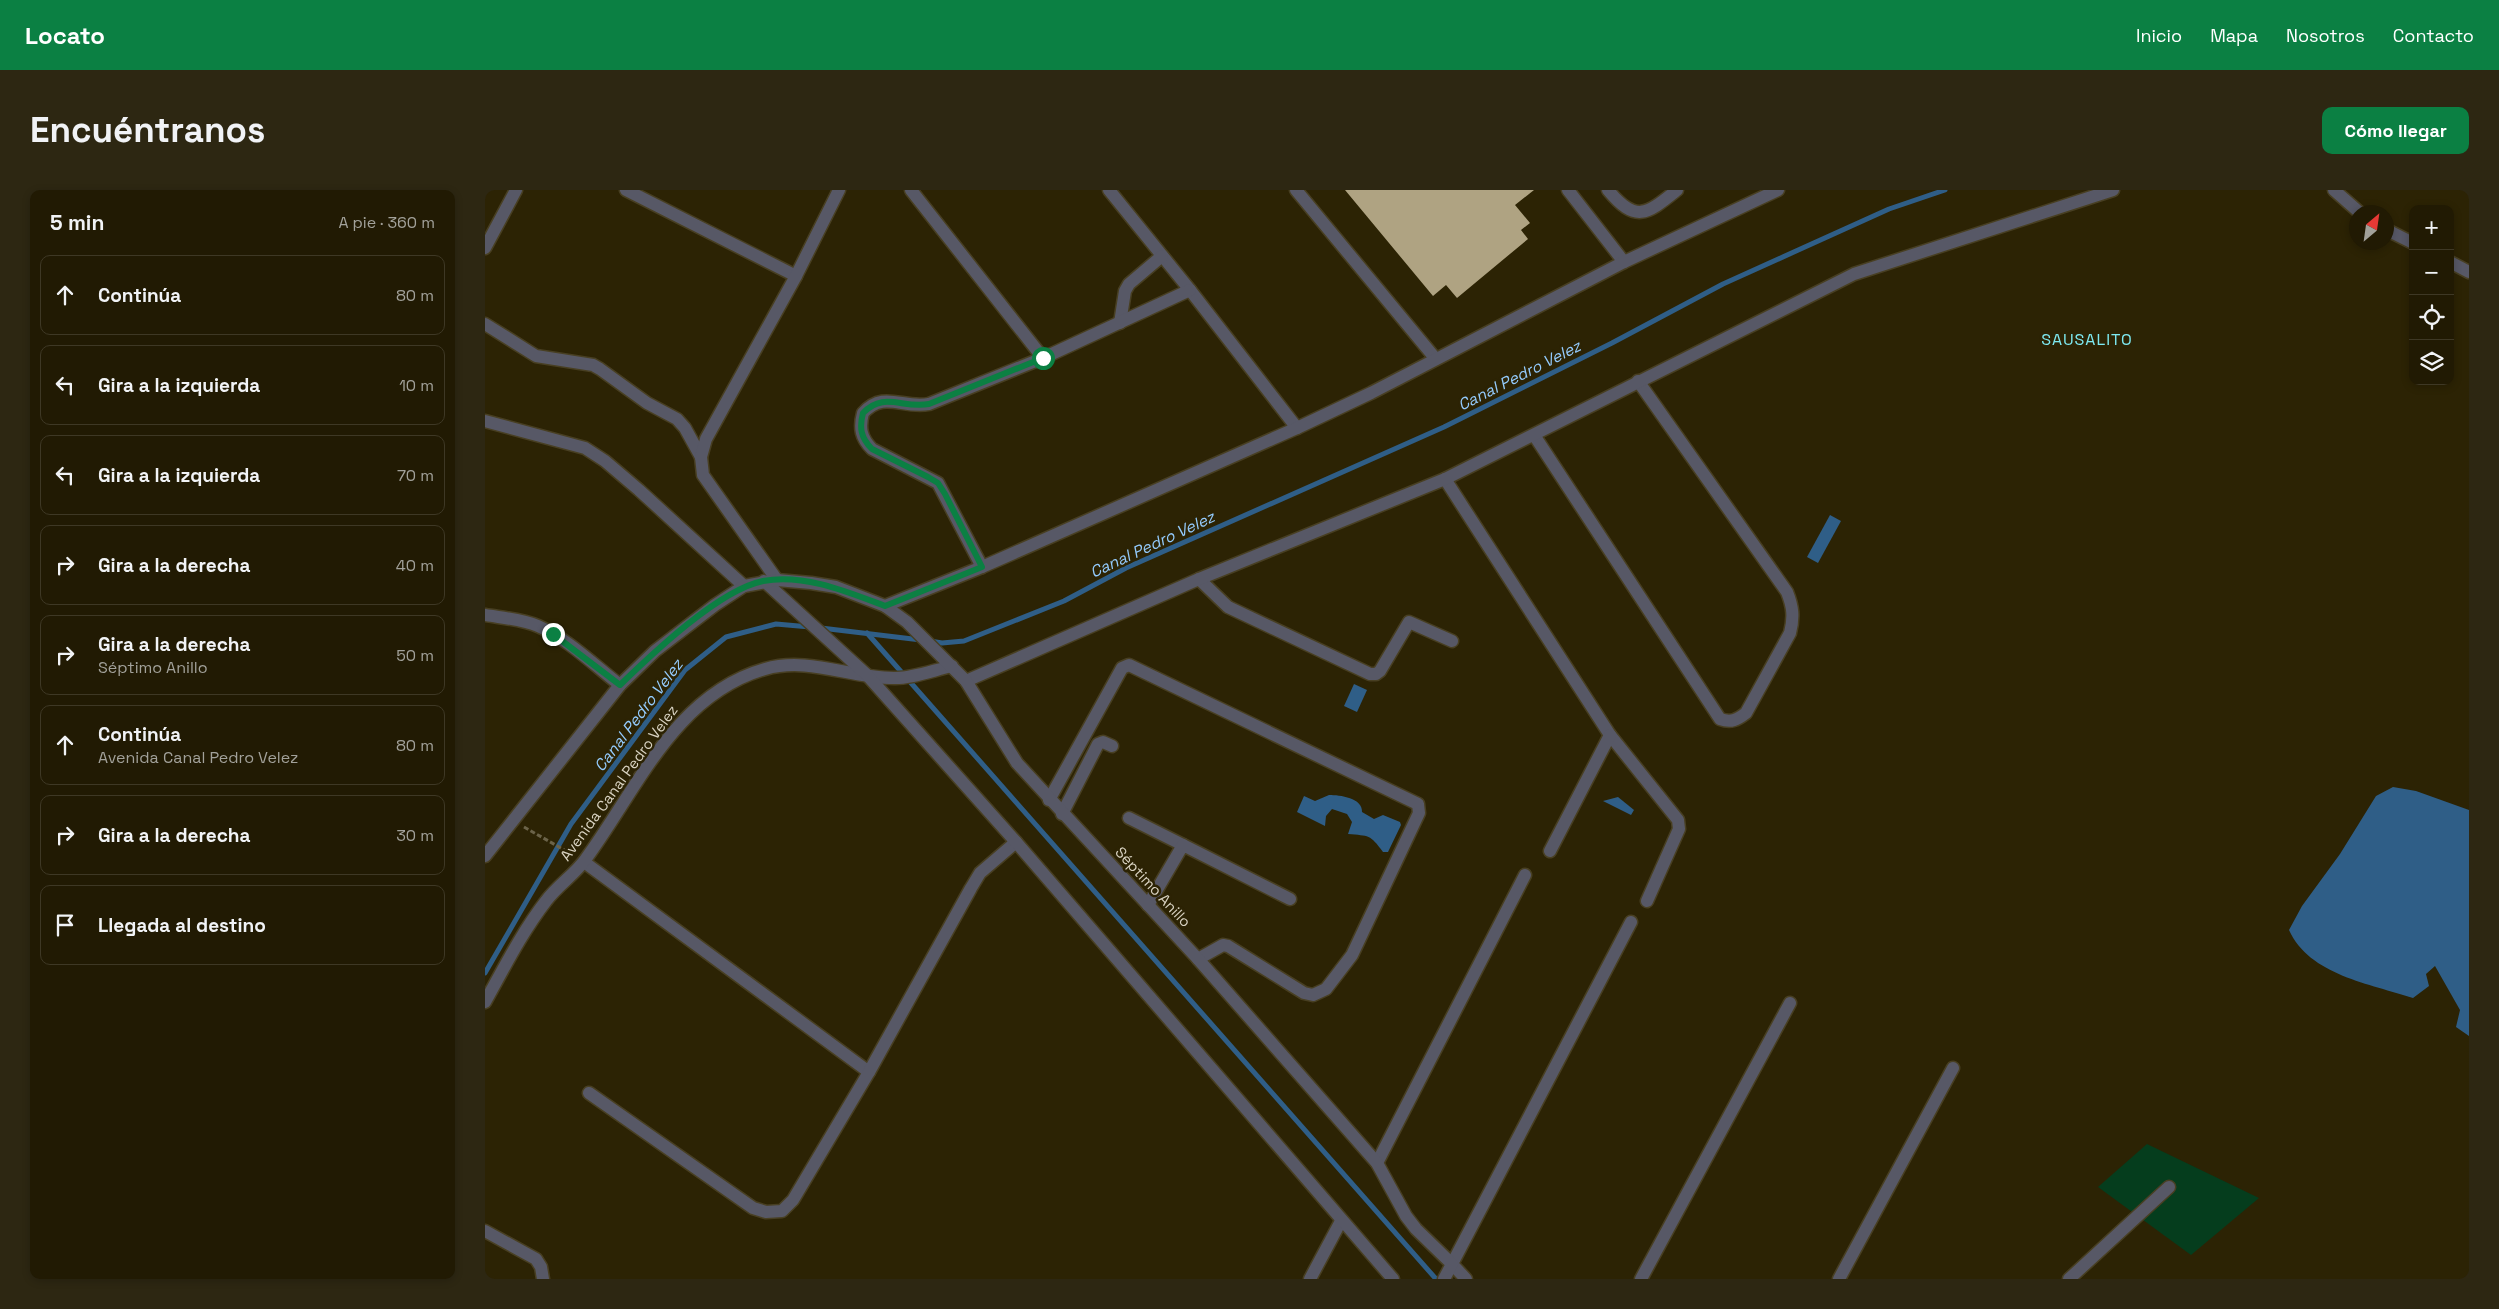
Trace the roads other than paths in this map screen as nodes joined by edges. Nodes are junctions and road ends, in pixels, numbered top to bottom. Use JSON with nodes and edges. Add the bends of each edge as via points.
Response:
{"nodes":[{"id":1,"x":516,"y":190,"type":"edge"},
{"id":2,"x":625,"y":190,"type":"edge"},
{"id":3,"x":839,"y":190,"type":"edge"},
{"id":4,"x":911,"y":190,"type":"edge"},
{"id":5,"x":1109,"y":190,"type":"edge"},
{"id":6,"x":1296,"y":190,"type":"edge"},
{"id":7,"x":1568,"y":190,"type":"edge"},
{"id":8,"x":1608,"y":190,"type":"edge"},
{"id":9,"x":1677,"y":190,"type":"edge"},
{"id":10,"x":1777,"y":190,"type":"edge"},
{"id":11,"x":2113,"y":190,"type":"edge"},
{"id":12,"x":2334,"y":190,"type":"edge"},
{"id":13,"x":2351,"y":205,"type":"edge"},
{"id":14,"x":2394,"y":234,"type":"edge"},
{"id":15,"x":2409,"y":241,"type":"edge"},
{"id":16,"x":485,"y":248,"type":"edge"},
{"id":17,"x":1162,"y":256,"type":"junction"},
{"id":18,"x":1624,"y":262,"type":"junction"},
{"id":19,"x":2454,"y":264,"type":"edge"},
{"id":20,"x":2469,"y":272,"type":"edge"},
{"id":21,"x":796,"y":276,"type":"junction"},
{"id":22,"x":1190,"y":290,"type":"junction"},
{"id":23,"x":1120,"y":323,"type":"junction"},
{"id":24,"x":485,"y":324,"type":"edge"},
{"id":25,"x":1043,"y":358,"type":"junction"},
{"id":26,"x":1435,"y":358,"type":"junction"},
{"id":27,"x":1638,"y":381,"type":"junction"},
{"id":28,"x":485,"y":422,"type":"edge"},
{"id":29,"x":1297,"y":428,"type":"junction"},
{"id":30,"x":1533,"y":435,"type":"junction"},
{"id":31,"x":701,"y":457,"type":"junction"},
{"id":32,"x":1445,"y":479,"type":"junction"},
{"id":33,"x":982,"y":567,"type":"junction"},
{"id":34,"x":1199,"y":579,"type":"junction"},
{"id":35,"x":771,"y":580,"type":"junction"},
{"id":36,"x":744,"y":586,"type":"junction"},
{"id":37,"x":885,"y":606,"type":"junction"},
{"id":38,"x":485,"y":615,"type":"edge"},
{"id":39,"x":1453,"y":641,"type":"dead end"},
{"id":40,"x":948,"y":663,"type":"junction"},
{"id":41,"x":867,"y":675,"type":"junction"},
{"id":42,"x":966,"y":681,"type":"junction"},
{"id":43,"x":620,"y":685,"type":"junction"},
{"id":44,"x":1610,"y":735,"type":"junction"},
{"id":45,"x":1111,"y":746,"type":"dead end"},
{"id":46,"x":1049,"y":800,"type":"junction"},
{"id":47,"x":1062,"y":814,"type":"junction"},
{"id":48,"x":1129,"y":818,"type":"dead end"},
{"id":49,"x":1016,"y":842,"type":"junction"},
{"id":50,"x":1183,"y":845,"type":"junction"},
{"id":51,"x":1549,"y":851,"type":"dead end"},
{"id":52,"x":485,"y":856,"type":"edge"},
{"id":53,"x":584,"y":862,"type":"junction"},
{"id":54,"x":1525,"y":875,"type":"dead end"},
{"id":55,"x":1290,"y":899,"type":"dead end"},
{"id":56,"x":1647,"y":901,"type":"dead end"},
{"id":57,"x":1148,"y":905,"type":"junction"},
{"id":58,"x":1631,"y":922,"type":"dead end"},
{"id":59,"x":1198,"y":959,"type":"junction"},
{"id":60,"x":485,"y":1002,"type":"edge"},
{"id":61,"x":1790,"y":1003,"type":"dead end"},
{"id":62,"x":1953,"y":1068,"type":"dead end"},
{"id":63,"x":869,"y":1072,"type":"junction"},
{"id":64,"x":589,"y":1093,"type":"dead end"},
{"id":65,"x":1377,"y":1163,"type":"junction"},
{"id":66,"x":2169,"y":1188,"type":"dead end"},
{"id":67,"x":1341,"y":1220,"type":"junction"},
{"id":68,"x":485,"y":1231,"type":"edge"},
{"id":69,"x":1452,"y":1264,"type":"junction"},
{"id":70,"x":543,"y":1279,"type":"edge"},
{"id":71,"x":1310,"y":1279,"type":"edge"},
{"id":72,"x":1393,"y":1279,"type":"edge"},
{"id":73,"x":1444,"y":1279,"type":"edge"},
{"id":74,"x":1466,"y":1279,"type":"edge"},
{"id":75,"x":1641,"y":1279,"type":"edge"},
{"id":76,"x":1839,"y":1279,"type":"edge"},
{"id":77,"x":2069,"y":1279,"type":"edge"}],
"edges":[{"from":1,"to":16,"type":"street"},
{"from":2,"to":21,"type":"street"},
{"from":3,"to":21,"type":"street"},
{"from":4,"to":25,"type":"street"},
{"from":5,"to":17,"type":"street"},
{"from":6,"to":26,"type":"street"},
{"from":7,"to":18,"type":"street"},
{"from":8,"to":9,"type":"street","via":[[1622,206],[1632,212],[1641,212],[1657,207]]},
{"from":10,"to":18,"type":"street"},
{"from":11,"to":27,"type":"street","via":[[1854,274]]},
{"from":12,"to":13,"type":"street"},
{"from":14,"to":15,"type":"street"},
{"from":17,"to":22,"type":"street"},
{"from":17,"to":23,"type":"street","via":[[1129,284]]},
{"from":18,"to":26,"type":"street"},
{"from":19,"to":20,"type":"street"},
{"from":21,"to":31,"type":"street","via":[[706,439]]},
{"from":22,"to":23,"type":"street"},
{"from":22,"to":29,"type":"street"},
{"from":23,"to":25,"type":"street"},
{"from":24,"to":31,"type":"street","via":[[536,356],[593,365],[600,369],[647,404],[677,419],[693,439]]},
{"from":25,"to":33,"type":"street","via":[[929,404],[910,406],[885,400],[863,413],[861,432],[872,449],[938,483]]},
{"from":26,"to":29,"type":"street"},
{"from":27,"to":30,"type":"street"},
{"from":27,"to":30,"type":"street","via":[[1787,592],[1792,606],[1790,633],[1746,713],[1737,720],[1720,720]]},
{"from":28,"to":36,"type":"street","via":[[585,448],[639,490]]},
{"from":29,"to":33,"type":"street"},
{"from":30,"to":32,"type":"street"},
{"from":31,"to":35,"type":"street","via":[[703,475]]},
{"from":32,"to":34,"type":"street"},
{"from":32,"to":44,"type":"street"},
{"from":33,"to":37,"type":"street"},
{"from":34,"to":39,"type":"street","via":[[1228,607],[1370,674],[1380,671],[1409,622]]},
{"from":34,"to":42,"type":"street"},
{"from":35,"to":36,"type":"street"},
{"from":35,"to":37,"type":"street","name":"Séptimo Anillo","via":[[836,587]]},
{"from":35,"to":41,"type":"street","via":[[790,604]]},
{"from":36,"to":43,"type":"street","via":[[655,651]]},
{"from":37,"to":40,"type":"street","name":"Séptimo Anillo","via":[[907,622]]},
{"from":38,"to":43,"type":"street","via":[[538,626]]},
{"from":40,"to":41,"type":"street","name":"Avenida Canal Pedro Velez","via":[[923,673],[897,678]]},
{"from":40,"to":42,"type":"street","name":"Séptimo Anillo"},
{"from":41,"to":49,"type":"street"},
{"from":41,"to":53,"type":"street","name":"Avenida Canal Pedro Velez","via":[[791,664],[766,668],[738,678],[713,693],[666,741]]},
{"from":42,"to":46,"type":"street","name":"Séptimo Anillo","via":[[1017,763]]},
{"from":43,"to":52,"type":"street"},
{"from":44,"to":51,"type":"street"},
{"from":44,"to":56,"type":"street","via":[[1680,824]]},
{"from":45,"to":47,"type":"street","via":[[1103,742],[1099,744]]},
{"from":46,"to":47,"type":"street","name":"Séptimo Anillo"},
{"from":46,"to":59,"type":"street","via":[[1122,668],[1129,665],[1418,804],[1419,813],[1352,955],[1326,989],[1313,995],[1304,993],[1227,946]]},
{"from":47,"to":57,"type":"street","name":"Séptimo Anillo"},
{"from":48,"to":50,"type":"street"},
{"from":49,"to":63,"type":"street","via":[[981,873]]},
{"from":49,"to":67,"type":"street"},
{"from":50,"to":55,"type":"street"},
{"from":50,"to":57,"type":"street"},
{"from":53,"to":60,"type":"street","name":"Avenida Canal Pedro Velez","via":[[534,918]]},
{"from":53,"to":63,"type":"street"},
{"from":54,"to":65,"type":"street"},
{"from":57,"to":59,"type":"street","name":"Séptimo Anillo"},
{"from":58,"to":69,"type":"street"},
{"from":59,"to":65,"type":"street","name":"Séptimo Anillo"},
{"from":61,"to":75,"type":"street"},
{"from":62,"to":76,"type":"street"},
{"from":63,"to":64,"type":"street","via":[[793,1200],[782,1211],[774,1212],[753,1208]]},
{"from":65,"to":69,"type":"street","name":"Séptimo Anillo","via":[[1406,1216]]},
{"from":66,"to":77,"type":"street"},
{"from":67,"to":71,"type":"street"},
{"from":67,"to":72,"type":"street"},
{"from":68,"to":70,"type":"street","via":[[536,1259]]},
{"from":69,"to":73,"type":"street"},
{"from":69,"to":74,"type":"street","name":"Séptimo Anillo"}]}
